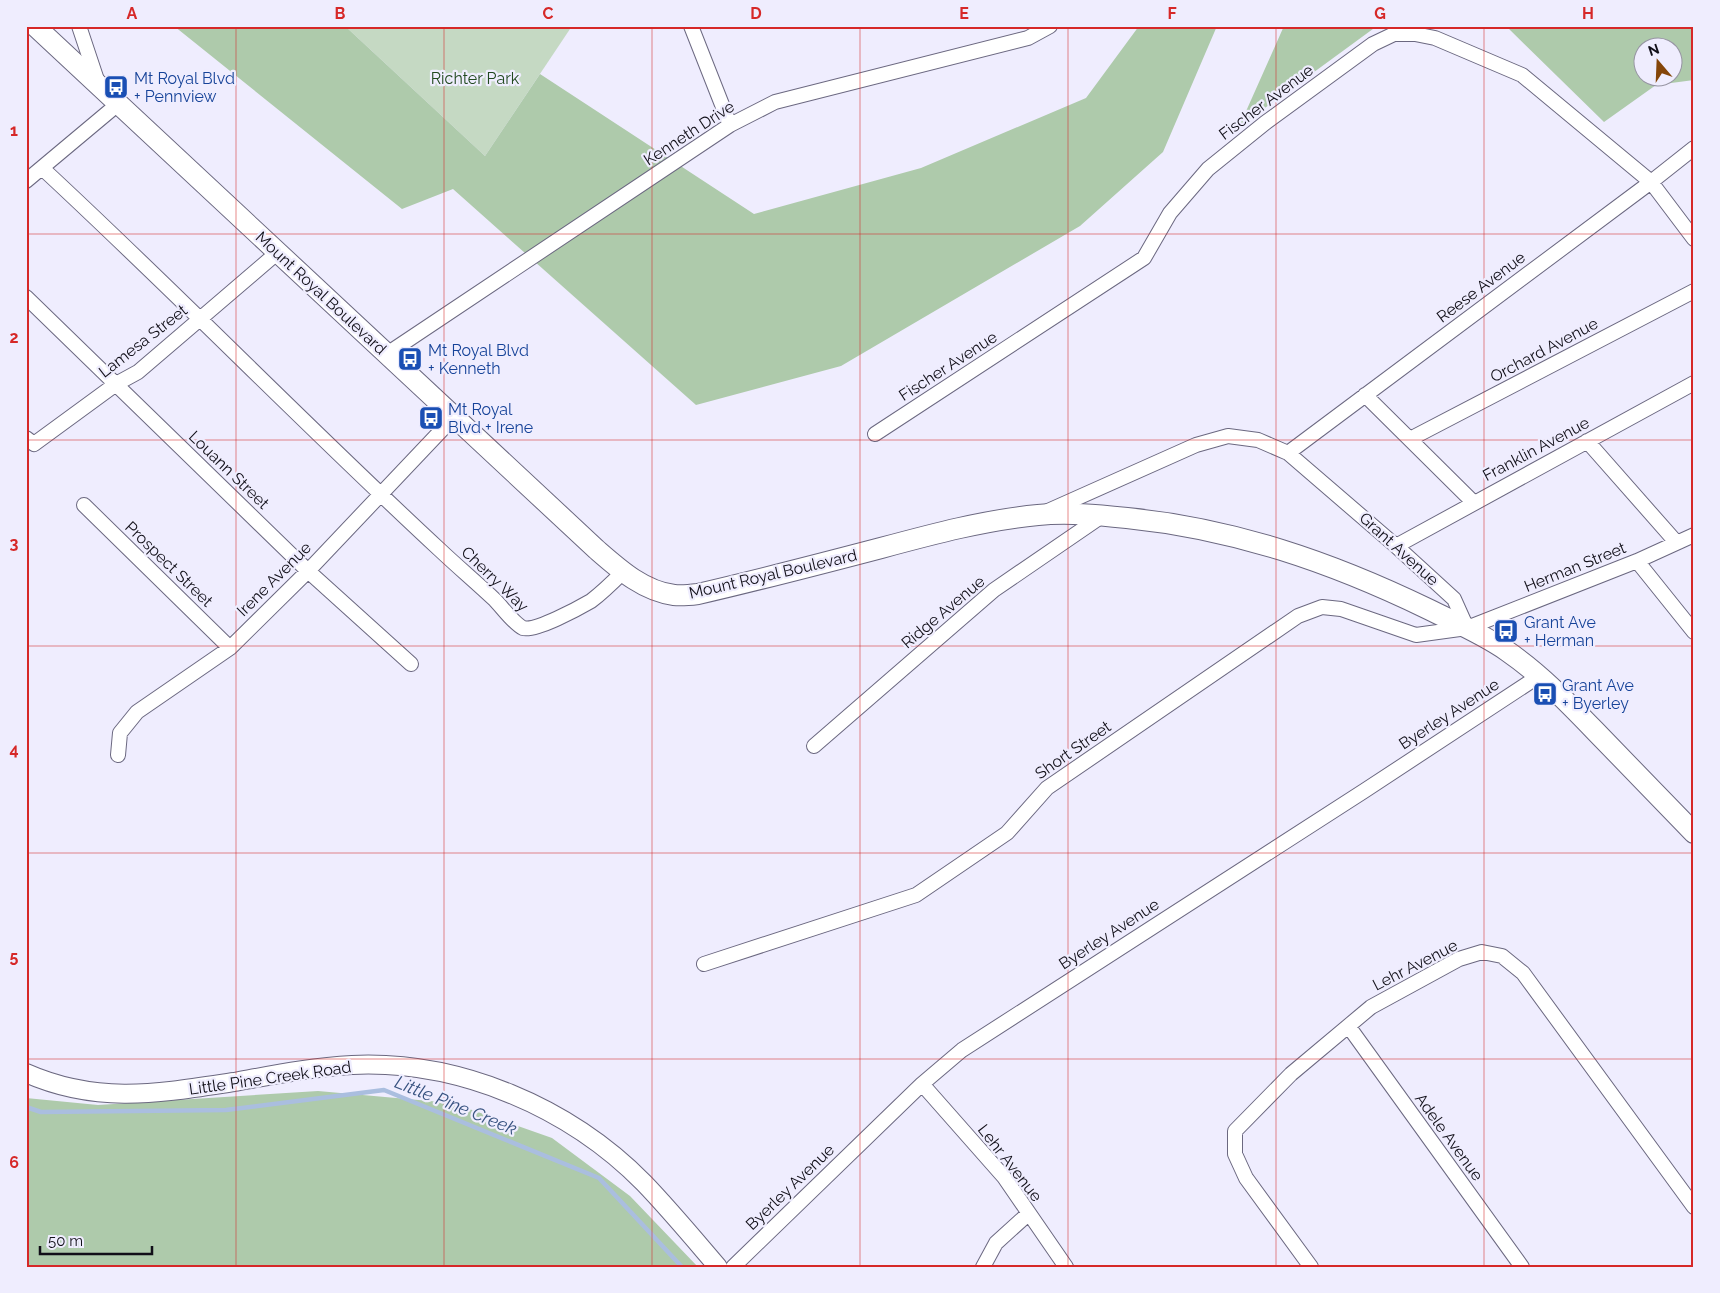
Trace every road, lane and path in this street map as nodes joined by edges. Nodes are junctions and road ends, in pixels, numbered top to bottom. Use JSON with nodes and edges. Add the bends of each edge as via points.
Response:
{"nodes":[{"id":1,"x":35,"y":26,"type":"edge"},
{"id":2,"x":79,"y":26,"type":"edge"},
{"id":3,"x":691,"y":26,"type":"edge"},
{"id":4,"x":1050,"y":26,"type":"edge"},
{"id":5,"x":98,"y":84,"type":"junction"},
{"id":6,"x":118,"y":104,"type":"junction"},
{"id":7,"x":730,"y":125,"type":"junction"},
{"id":8,"x":1694,"y":148,"type":"edge"},
{"id":9,"x":42,"y":168,"type":"junction"},
{"id":10,"x":26,"y":180,"type":"edge"},
{"id":11,"x":1651,"y":182,"type":"junction"},
{"id":12,"x":1694,"y":239,"type":"edge"},
{"id":13,"x":277,"y":253,"type":"junction"},
{"id":14,"x":1694,"y":292,"type":"edge"},
{"id":15,"x":26,"y":297,"type":"edge"},
{"id":16,"x":199,"y":320,"type":"junction"},
{"id":17,"x":386,"y":354,"type":"junction"},
{"id":18,"x":1694,"y":383,"type":"edge"},
{"id":19,"x":116,"y":384,"type":"junction"},
{"id":20,"x":1365,"y":395,"type":"junction"},
{"id":21,"x":454,"y":417,"type":"junction"},
{"id":22,"x":875,"y":434,"type":"dead end"},
{"id":23,"x":26,"y":438,"type":"edge"},
{"id":24,"x":1410,"y":439,"type":"junction"},
{"id":25,"x":1587,"y":442,"type":"junction"},
{"id":26,"x":1288,"y":453,"type":"junction"},
{"id":27,"x":380,"y":494,"type":"junction"},
{"id":28,"x":1473,"y":502,"type":"junction"},
{"id":29,"x":84,"y":505,"type":"dead end"},
{"id":30,"x":1041,"y":515,"type":"junction"},
{"id":31,"x":1102,"y":516,"type":"junction"},
{"id":32,"x":1694,"y":535,"type":"edge"},
{"id":33,"x":1676,"y":542,"type":"junction"},
{"id":34,"x":1396,"y":546,"type":"junction"},
{"id":35,"x":1637,"y":561,"type":"junction"},
{"id":36,"x":308,"y":571,"type":"junction"},
{"id":37,"x":623,"y":572,"type":"junction"},
{"id":38,"x":1468,"y":628,"type":"junction"},
{"id":39,"x":1694,"y":632,"type":"edge"},
{"id":40,"x":230,"y":648,"type":"junction"},
{"id":41,"x":411,"y":664,"type":"dead end"},
{"id":42,"x":1539,"y":676,"type":"junction"},
{"id":43,"x":814,"y":746,"type":"dead end"},
{"id":44,"x":118,"y":755,"type":"dead end"},
{"id":45,"x":1694,"y":833,"type":"edge"},
{"id":46,"x":704,"y":964,"type":"dead end"},
{"id":47,"x":1348,"y":1028,"type":"junction"},
{"id":48,"x":26,"y":1073,"type":"edge"},
{"id":49,"x":922,"y":1084,"type":"junction"},
{"id":50,"x":1694,"y":1207,"type":"edge"},
{"id":51,"x":1028,"y":1214,"type":"junction"},
{"id":52,"x":718,"y":1267,"type":"edge"},
{"id":53,"x":733,"y":1267,"type":"edge"},
{"id":54,"x":983,"y":1267,"type":"edge"},
{"id":55,"x":1066,"y":1267,"type":"edge"},
{"id":56,"x":1311,"y":1267,"type":"edge"},
{"id":57,"x":1522,"y":1267,"type":"edge"}],
"edges":[{"from":1,"to":5,"type":"main road","name":"Mount Royal Boulevard"},
{"from":2,"to":5,"type":"street"},
{"from":3,"to":7,"type":"street"},
{"from":4,"to":7,"type":"street","name":"Kenneth Drive","via":[[1028,38],[775,102]]},
{"from":5,"to":6,"type":"main road","name":"Mount Royal Boulevard"},
{"from":6,"to":9,"type":"street"},
{"from":6,"to":13,"type":"main road","name":"Mount Royal Boulevard"},
{"from":7,"to":17,"type":"street","name":"Kenneth Drive"},
{"from":8,"to":11,"type":"street","name":"Reese Avenue"},
{"from":9,"to":10,"type":"street"},
{"from":9,"to":16,"type":"street","name":"Cherry Way"},
{"from":11,"to":12,"type":"street","name":"Fischer Avenue"},
{"from":11,"to":20,"type":"street","name":"Reese Avenue"},
{"from":11,"to":22,"type":"street","name":"Fischer Avenue","via":[[1522,75],[1435,38],[1394,34],[1373,44],[1208,169],[1170,213],[1144,258]]},
{"from":13,"to":16,"type":"street","name":"Lamesa Street"},
{"from":13,"to":17,"type":"main road","name":"Mount Royal Boulevard"},
{"from":14,"to":24,"type":"street","name":"Orchard Avenue"},
{"from":15,"to":19,"type":"street","name":"Louann Street"},
{"from":16,"to":19,"type":"street","name":"Lamesa Street","via":[[138,372]]},
{"from":16,"to":27,"type":"street","name":"Cherry Way"},
{"from":17,"to":21,"type":"main road","name":"Mount Royal Boulevard"},
{"from":18,"to":25,"type":"street","name":"Franklin Avenue"},
{"from":19,"to":23,"type":"street","name":"Lamesa Street","via":[[34,444]]},
{"from":19,"to":36,"type":"street","name":"Louann Street"},
{"from":20,"to":24,"type":"street"},
{"from":20,"to":26,"type":"street","name":"Reese Avenue"},
{"from":21,"to":27,"type":"street","name":"Irene Avenue"},
{"from":21,"to":37,"type":"main road","name":"Mount Royal Boulevard"},
{"from":24,"to":28,"type":"street"},
{"from":25,"to":28,"type":"street","name":"Franklin Avenue"},
{"from":25,"to":33,"type":"street"},
{"from":26,"to":30,"type":"street","name":"Grant Avenue","via":[[1258,440],[1228,436],[1196,445]]},
{"from":26,"to":34,"type":"street","name":"Grant Avenue"},
{"from":27,"to":36,"type":"street","name":"Irene Avenue"},
{"from":27,"to":37,"type":"street","name":"Cherry Way","via":[[521,627],[530,629],[590,601]]},
{"from":28,"to":34,"type":"street","name":"Franklin Avenue"},
{"from":29,"to":40,"type":"street","name":"Prospect Street"},
{"from":30,"to":31,"type":"main road","name":"Mount Royal Boulevard"},
{"from":30,"to":37,"type":"main road","name":"Mount Royal Boulevard","via":[[982,523],[698,594],[675,596],[658,592]]},
{"from":31,"to":38,"type":"main road","name":"Mount Royal Boulevard","via":[[1188,526],[1267,544],[1392,592]]},
{"from":31,"to":43,"type":"street","name":"Ridge Avenue","via":[[994,590]]},
{"from":32,"to":33,"type":"street","name":"Herman Street"},
{"from":33,"to":35,"type":"street","name":"Herman Street"},
{"from":34,"to":38,"type":"street","name":"Grant Avenue","via":[[1454,599]]},
{"from":35,"to":38,"type":"street","name":"Herman Street"},
{"from":35,"to":39,"type":"street"},
{"from":36,"to":40,"type":"street","name":"Irene Avenue"},
{"from":36,"to":41,"type":"street","name":"Louann Street"},
{"from":38,"to":42,"type":"main road"},
{"from":38,"to":46,"type":"street","name":"Short Street","via":[[1416,635],[1341,609],[1322,607],[1298,616],[1047,788],[1007,833],[916,895]]},
{"from":40,"to":44,"type":"street","name":"Irene Avenue","via":[[137,712],[120,733]]},
{"from":42,"to":45,"type":"main road"},
{"from":42,"to":49,"type":"street","name":"Byerley Avenue","via":[[962,1050]]},
{"from":47,"to":50,"type":"street","name":"Lehr Avenue","via":[[1371,1007],[1459,959],[1482,952],[1502,956],[1523,973]]},
{"from":47,"to":56,"type":"street","name":"Lehr Avenue","via":[[1291,1074],[1234,1131],[1235,1154],[1246,1178]]},
{"from":47,"to":57,"type":"street","name":"Adele Avenue"},
{"from":48,"to":52,"type":"street","name":"Little Pine Creek Road","via":[[71,1088],[106,1094],[160,1093],[352,1065],[414,1069],[484,1084],[520,1097],[554,1115],[618,1159],[644,1182]]},
{"from":49,"to":51,"type":"street","name":"Lehr Avenue","via":[[1004,1177]]},
{"from":49,"to":53,"type":"street","name":"Byerley Avenue"},
{"from":51,"to":54,"type":"street","via":[[996,1244]]},
{"from":51,"to":55,"type":"street","name":"Lehr Avenue"}]}
